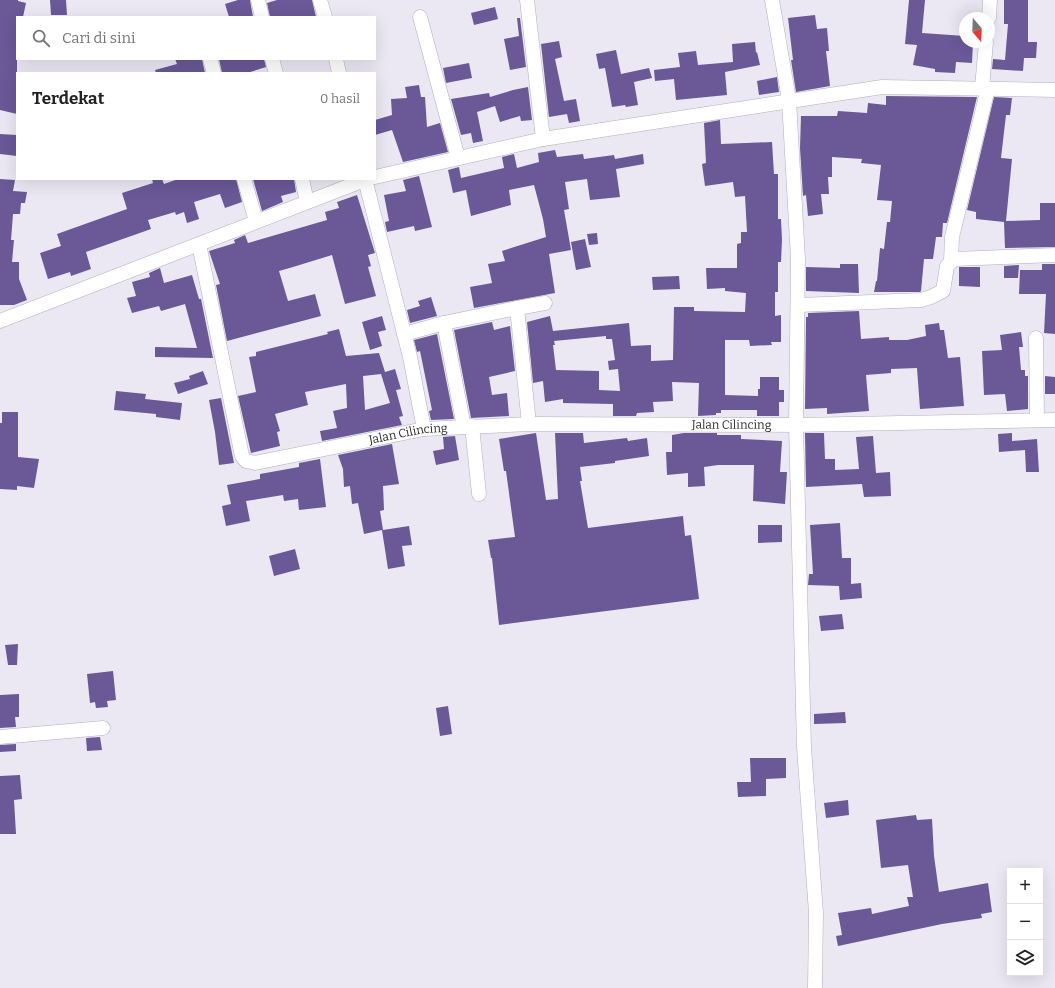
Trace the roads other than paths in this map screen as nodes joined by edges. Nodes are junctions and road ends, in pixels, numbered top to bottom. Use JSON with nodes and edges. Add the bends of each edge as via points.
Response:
{"nodes":[{"id":1,"x":258,"y":0,"type":"edge"},
{"id":2,"x":320,"y":0,"type":"edge"},
{"id":3,"x":527,"y":0,"type":"edge"},
{"id":4,"x":772,"y":0,"type":"edge"},
{"id":5,"x":990,"y":0,"type":"edge"},
{"id":6,"x":989,"y":12,"type":"edge"},
{"id":7,"x":262,"y":16,"type":"edge"},
{"id":8,"x":325,"y":16,"type":"edge"},
{"id":9,"x":420,"y":17,"type":"dead end"},
{"id":10,"x":986,"y":48,"type":"edge"},
{"id":11,"x":210,"y":60,"type":"edge"},
{"id":12,"x":272,"y":60,"type":"edge"},
{"id":13,"x":336,"y":60,"type":"edge"},
{"id":14,"x":214,"y":72,"type":"edge"},
{"id":15,"x":276,"y":72,"type":"edge"},
{"id":16,"x":339,"y":72,"type":"edge"},
{"id":17,"x":985,"y":88,"type":"junction"},
{"id":18,"x":1055,"y":90,"type":"edge"},
{"id":19,"x":789,"y":100,"type":"junction"},
{"id":20,"x":543,"y":139,"type":"junction"},
{"id":21,"x":458,"y":158,"type":"junction"},
{"id":22,"x":376,"y":177,"type":"edge"},
{"id":23,"x":244,"y":180,"type":"edge"},
{"id":24,"x":302,"y":180,"type":"edge"},
{"id":25,"x":365,"y":180,"type":"edge"},
{"id":26,"x":368,"y":180,"type":"edge"},
{"id":27,"x":307,"y":202,"type":"junction"},
{"id":28,"x":256,"y":222,"type":"junction"},
{"id":29,"x":199,"y":244,"type":"junction"},
{"id":30,"x":1055,"y":255,"type":"edge"},
{"id":31,"x":951,"y":260,"type":"junction"},
{"id":32,"x":545,"y":303,"type":"dead end"},
{"id":33,"x":799,"y":305,"type":"junction"},
{"id":34,"x":517,"y":308,"type":"junction"},
{"id":35,"x":0,"y":321,"type":"edge"},
{"id":36,"x":444,"y":323,"type":"junction"},
{"id":37,"x":404,"y":334,"type":"junction"},
{"id":38,"x":1036,"y":338,"type":"dead end"},
{"id":39,"x":1037,"y":420,"type":"junction"},
{"id":40,"x":1055,"y":420,"type":"edge"},
{"id":41,"x":529,"y":424,"type":"junction"},
{"id":42,"x":796,"y":425,"type":"junction"},
{"id":43,"x":468,"y":427,"type":"junction"},
{"id":44,"x":424,"y":429,"type":"junction"},
{"id":45,"x":479,"y":494,"type":"dead end"},
{"id":46,"x":103,"y":728,"type":"dead end"},
{"id":47,"x":0,"y":736,"type":"edge"},
{"id":48,"x":815,"y":988,"type":"edge"}],
"edges":[{"from":1,"to":7,"type":"street"},
{"from":2,"to":8,"type":"street"},
{"from":3,"to":20,"type":"street"},
{"from":4,"to":19,"type":"street"},
{"from":5,"to":6,"type":"street"},
{"from":9,"to":21,"type":"street"},
{"from":10,"to":17,"type":"street"},
{"from":11,"to":14,"type":"street"},
{"from":12,"to":15,"type":"street"},
{"from":13,"to":16,"type":"street"},
{"from":17,"to":18,"type":"street"},
{"from":17,"to":19,"type":"street","via":[[882,86]]},
{"from":17,"to":31,"type":"street","via":[[952,238]]},
{"from":19,"to":20,"type":"street"},
{"from":19,"to":33,"type":"street"},
{"from":20,"to":21,"type":"street"},
{"from":21,"to":22,"type":"street"},
{"from":23,"to":28,"type":"street"},
{"from":24,"to":27,"type":"street"},
{"from":25,"to":27,"type":"street"},
{"from":26,"to":37,"type":"street"},
{"from":27,"to":28,"type":"street"},
{"from":28,"to":29,"type":"street"},
{"from":29,"to":35,"type":"street"},
{"from":29,"to":44,"type":"street","name":"Jalan Cilincing","via":[[242,456],[246,461],[255,463]]},
{"from":30,"to":31,"type":"street"},
{"from":31,"to":33,"type":"street","via":[[947,266],[944,287],[940,294],[932,298]]},
{"from":32,"to":34,"type":"street"},
{"from":33,"to":42,"type":"street"},
{"from":34,"to":36,"type":"street"},
{"from":34,"to":41,"type":"street"},
{"from":36,"to":37,"type":"street"},
{"from":36,"to":43,"type":"street"},
{"from":37,"to":44,"type":"street"},
{"from":38,"to":39,"type":"street"},
{"from":39,"to":40,"type":"street","name":"Jalan Cilincing"},
{"from":39,"to":42,"type":"street","name":"Jalan Cilincing"},
{"from":41,"to":42,"type":"street","name":"Jalan Cilincing"},
{"from":41,"to":43,"type":"street","name":"Jalan Cilincing"},
{"from":42,"to":48,"type":"street","via":[[804,747],[816,912]]},
{"from":43,"to":44,"type":"street","name":"Jalan Cilincing"},
{"from":43,"to":45,"type":"street"},
{"from":46,"to":47,"type":"street"}]}
